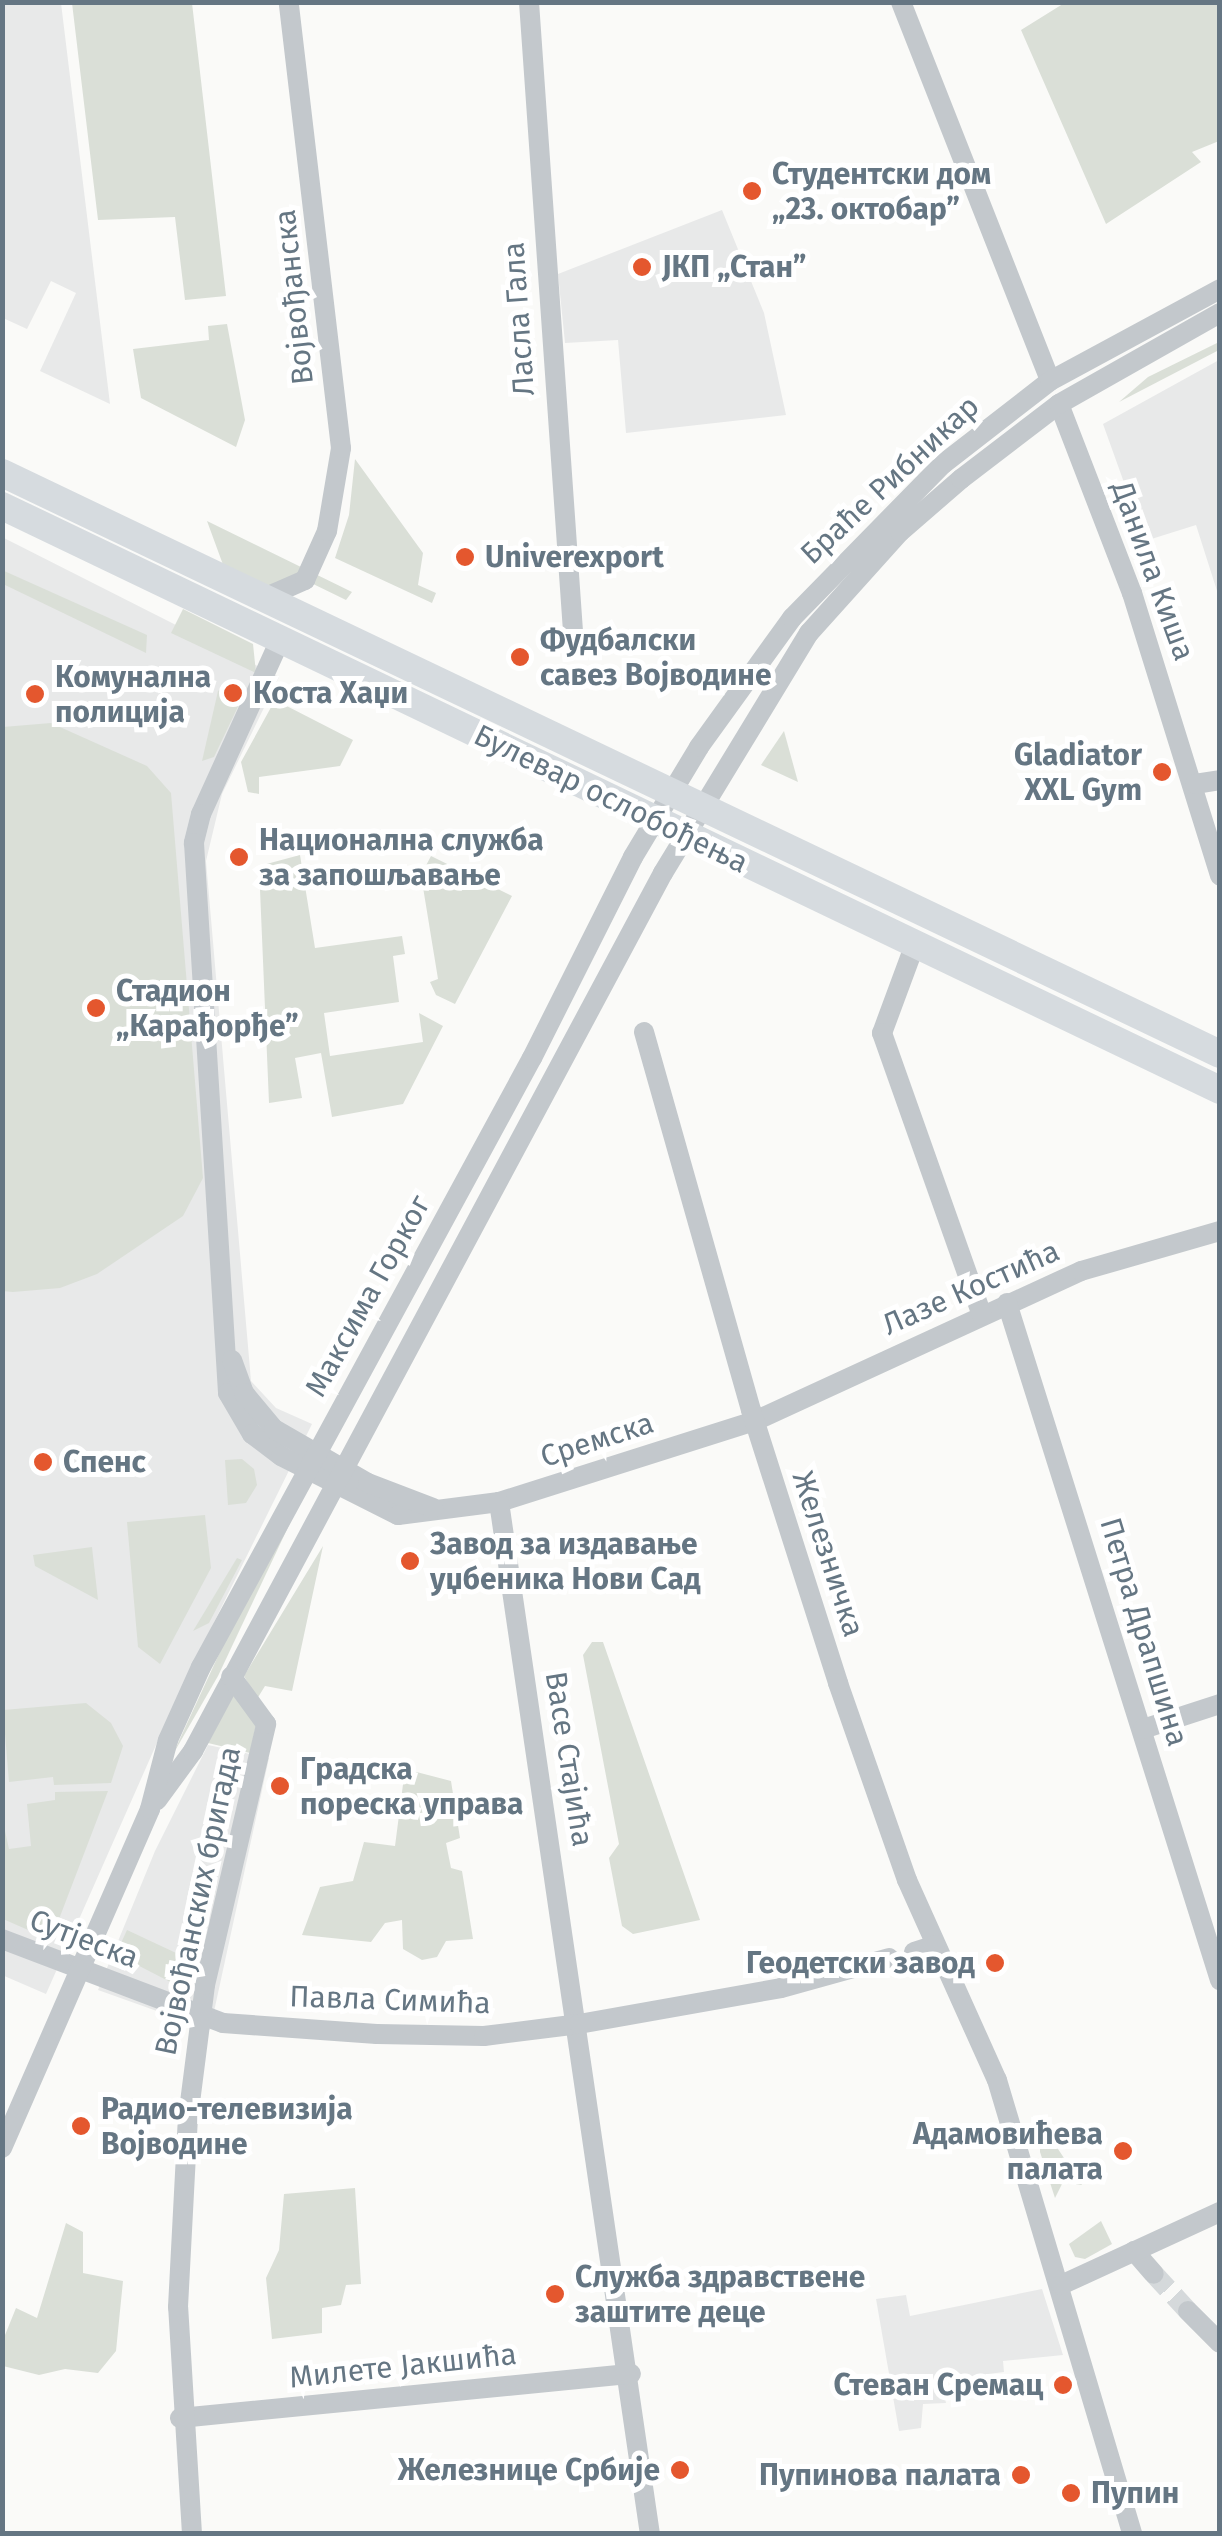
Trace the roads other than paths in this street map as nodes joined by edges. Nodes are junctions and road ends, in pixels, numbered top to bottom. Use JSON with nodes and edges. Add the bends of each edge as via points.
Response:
{"nodes":[{"id":1,"x":289,"y":2,"type":"edge"},
{"id":2,"x":529,"y":2,"type":"edge"},
{"id":3,"x":901,"y":2,"type":"edge"},
{"id":4,"x":1220,"y":289,"type":"edge"},
{"id":5,"x":1220,"y":313,"type":"edge"},
{"id":6,"x":1050,"y":381,"type":"junction"},
{"id":7,"x":1059,"y":404,"type":"junction"},
{"id":8,"x":2,"y":472,"type":"edge"},
{"id":9,"x":2,"y":506,"type":"edge"},
{"id":10,"x":305,"y":580,"type":"junction"},
{"id":11,"x":264,"y":598,"type":"junction"},
{"id":12,"x":322,"y":626,"type":"junction"},
{"id":13,"x":573,"y":632,"type":"dead end"},
{"id":14,"x":280,"y":640,"type":"junction"},
{"id":15,"x":1220,"y":780,"type":"edge"},
{"id":16,"x":1196,"y":784,"type":"junction"},
{"id":17,"x":672,"y":792,"type":"junction"},
{"id":18,"x":701,"y":806,"type":"junction"},
{"id":19,"x":656,"y":819,"type":"junction"},
{"id":20,"x":685,"y":834,"type":"junction"},
{"id":21,"x":1220,"y":876,"type":"edge"},
{"id":22,"x":916,"y":944,"type":"junction"},
{"id":23,"x":644,"y":1032,"type":"dead end"},
{"id":24,"x":1220,"y":1054,"type":"edge"},
{"id":25,"x":1220,"y":1090,"type":"edge"},
{"id":26,"x":1220,"y":1230,"type":"edge"},
{"id":27,"x":1006,"y":1303,"type":"junction"},
{"id":28,"x":982,"y":1314,"type":"junction"},
{"id":29,"x":755,"y":1421,"type":"junction"},
{"id":30,"x":310,"y":1462,"type":"junction"},
{"id":31,"x":337,"y":1476,"type":"junction"},
{"id":32,"x":499,"y":1502,"type":"junction"},
{"id":33,"x":231,"y":1676,"type":"junction"},
{"id":34,"x":1220,"y":1704,"type":"edge"},
{"id":35,"x":1143,"y":1729,"type":"junction"},
{"id":36,"x":150,"y":1809,"type":"junction"},
{"id":37,"x":2,"y":1939,"type":"edge"},
{"id":38,"x":936,"y":1945,"type":"junction"},
{"id":39,"x":914,"y":1952,"type":"dead end"},
{"id":40,"x":889,"y":1958,"type":"dead end"},
{"id":41,"x":81,"y":1972,"type":"junction"},
{"id":42,"x":1220,"y":1980,"type":"edge"},
{"id":43,"x":200,"y":2015,"type":"junction"},
{"id":44,"x":579,"y":2024,"type":"junction"},
{"id":45,"x":2,"y":2148,"type":"edge"},
{"id":46,"x":1220,"y":2212,"type":"edge"},
{"id":47,"x":1134,"y":2250,"type":"junction"},
{"id":48,"x":1154,"y":2274,"type":"tunnel mouth"},
{"id":49,"x":1061,"y":2285,"type":"junction"},
{"id":50,"x":1188,"y":2310,"type":"tunnel mouth"},
{"id":51,"x":1220,"y":2342,"type":"edge"},
{"id":52,"x":631,"y":2374,"type":"junction"},
{"id":53,"x":180,"y":2418,"type":"junction"},
{"id":54,"x":186,"y":2512,"type":"junction"},
{"id":55,"x":181,"y":2534,"type":"edge"},
{"id":56,"x":192,"y":2534,"type":"edge"},
{"id":57,"x":650,"y":2534,"type":"edge"},
{"id":58,"x":1132,"y":2534,"type":"edge"}],
"edges":[{"from":1,"to":10,"type":"street","name":"Војвођанска","via":[[341,448],[327,530]]},
{"from":2,"to":13,"type":"street","name":"Ласла Гала"},
{"from":3,"to":6,"type":"street"},
{"from":4,"to":6,"type":"street","name":"Браће Рибникар"},
{"from":5,"to":7,"type":"street","name":"Браће Рибникар"},
{"from":6,"to":17,"type":"street","name":"Браће Рибникар","via":[[943,464],[828,578],[761,657]]},
{"from":7,"to":16,"type":"street","name":"Данила Киша"},
{"from":7,"to":18,"type":"street","name":"Браће Рибникар","via":[[900,532],[838,598],[779,676]]},
{"from":8,"to":11,"type":"main road","name":"Булевар ослобођења"},
{"from":9,"to":14,"type":"main road","name":"Булевар ослобођења"},
{"from":10,"to":11,"type":"street"},
{"from":10,"to":12,"type":"street"},
{"from":11,"to":12,"type":"main road","name":"Булевар ослобођења"},
{"from":12,"to":17,"type":"main road","name":"Булевар ослобођења"},
{"from":14,"to":19,"type":"main road","name":"Булевар ослобођења"},
{"from":14,"to":30,"type":"street","name":"Сремска","via":[[194,842],[227,1344],[255,1410]]},
{"from":15,"to":16,"type":"street"},
{"from":16,"to":21,"type":"street","name":"Данила Киша"},
{"from":17,"to":18,"type":"main road","name":"Булевар ослобођења"},
{"from":17,"to":19,"type":"street","name":"Браће Рибникар"},
{"from":18,"to":20,"type":"street","name":"Браће Рибникар"},
{"from":18,"to":24,"type":"main road","name":"Булевар ослобођења"},
{"from":19,"to":20,"type":"main road","name":"Булевар ослобођења"},
{"from":19,"to":30,"type":"street","name":"Максима Горког"},
{"from":20,"to":22,"type":"main road","name":"Булевар ослобођења"},
{"from":20,"to":31,"type":"street","name":"Максима Горког"},
{"from":22,"to":25,"type":"main road","name":"Булевар ослобођења"},
{"from":22,"to":28,"type":"street","via":[[882,1033]]},
{"from":23,"to":29,"type":"street","name":"Железничка"},
{"from":26,"to":27,"type":"street","name":"Лазе Костића","via":[[1081,1271]]},
{"from":27,"to":28,"type":"street","name":"Лазе Костића"},
{"from":27,"to":35,"type":"street","name":"Петра Драпшина"},
{"from":28,"to":29,"type":"street","name":"Лазе Костића"},
{"from":29,"to":32,"type":"street","name":"Сремска"},
{"from":29,"to":38,"type":"street","name":"Железничка","via":[[838,1682]]},
{"from":30,"to":31,"type":"street","name":"Сремска"},
{"from":30,"to":36,"type":"street","name":"Максима Горког","via":[[174,1725]]},
{"from":31,"to":32,"type":"street","name":"Сремска","via":[[398,1515]]},
{"from":31,"to":33,"type":"street","name":"Максима Горког"},
{"from":32,"to":44,"type":"street","name":"Васе Стајића"},
{"from":33,"to":36,"type":"street","name":"Максима Горког","via":[[192,1751]]},
{"from":33,"to":43,"type":"street","name":"Војвођанских бригада","via":[[266,1724]]},
{"from":34,"to":35,"type":"street"},
{"from":35,"to":42,"type":"street","name":"Петра Драпшина"},
{"from":36,"to":41,"type":"street","name":"Максима Горког"},
{"from":37,"to":41,"type":"street","name":"Сутјеска"},
{"from":38,"to":39,"type":"street"},
{"from":38,"to":49,"type":"street","name":"Железничка","via":[[997,2080]]},
{"from":40,"to":44,"type":"street","via":[[781,1988]]},
{"from":41,"to":43,"type":"street","name":"Сутјеска"},
{"from":41,"to":45,"type":"street","name":"Максима Горког"},
{"from":43,"to":44,"type":"street","name":"Павла Симића","via":[[223,2023],[395,2034],[484,2036]]},
{"from":43,"to":53,"type":"street","name":"Војвођанских бригада","via":[[180,2232]]},
{"from":44,"to":52,"type":"street","name":"Васе Стајића"},
{"from":46,"to":47,"type":"street"},
{"from":47,"to":48,"type":"street"},
{"from":47,"to":49,"type":"street"},
{"from":49,"to":58,"type":"street","name":"Железничка"},
{"from":50,"to":51,"type":"street"},
{"from":52,"to":53,"type":"street","name":"Милете Јакшића"},
{"from":52,"to":57,"type":"street","name":"Васе Стајића"},
{"from":53,"to":54,"type":"street","name":"Војвођанских бригада"},
{"from":54,"to":55,"type":"street","name":"Војвођанских бригада"},
{"from":54,"to":56,"type":"street","name":"Војвођанских бригада"}]}
